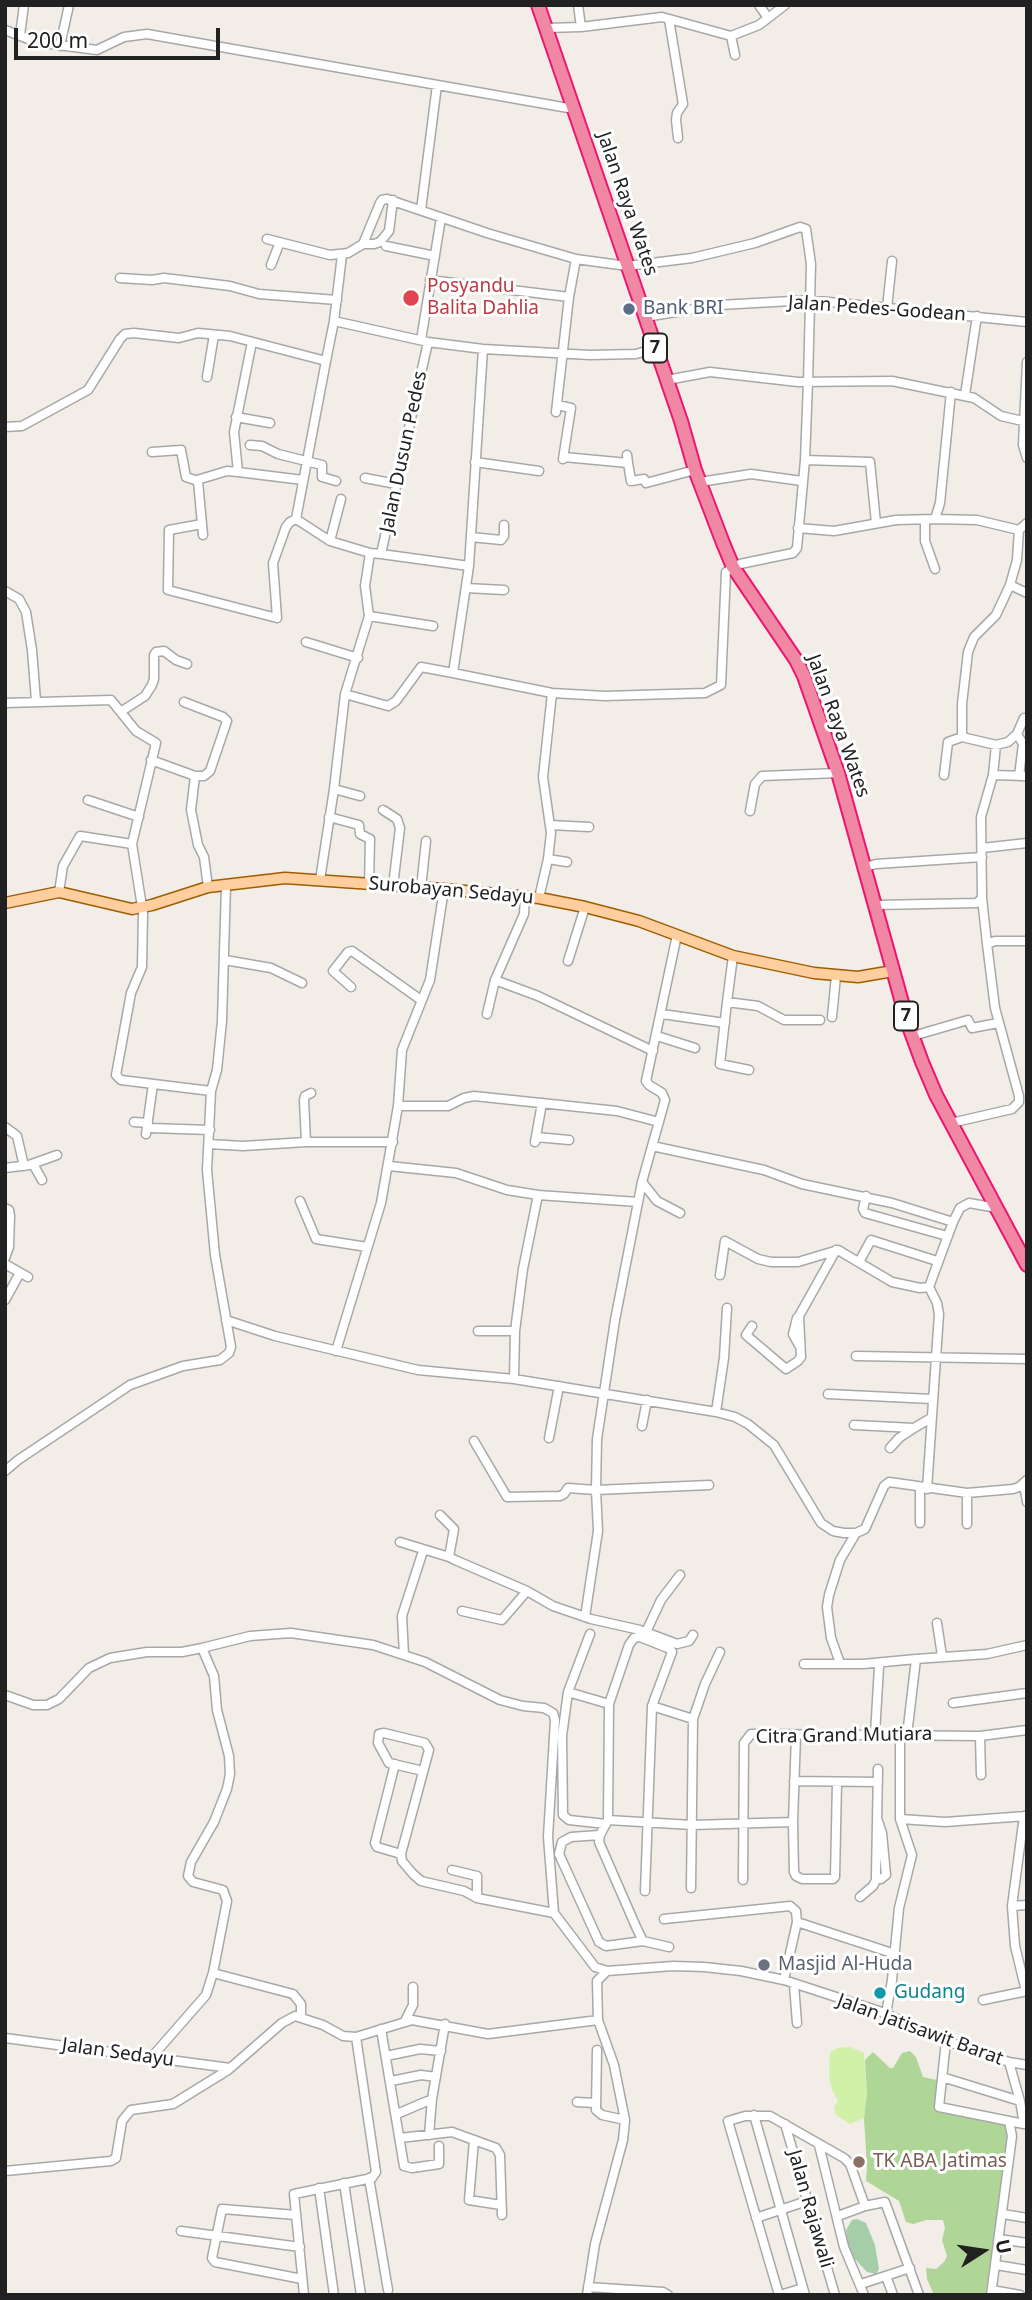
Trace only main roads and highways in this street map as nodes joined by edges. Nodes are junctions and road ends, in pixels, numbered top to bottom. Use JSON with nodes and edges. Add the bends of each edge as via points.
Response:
{"nodes":[{"id":1,"x":538,"y":5,"type":"edge"},
{"id":2,"x":5,"y":903,"type":"edge"},
{"id":3,"x":893,"y":971,"type":"junction"},
{"id":4,"x":1027,"y":1265,"type":"edge"}],
"edges":[{"from":1,"to":3,"type":"highway","name":"Jalan Raya Wates","number":"7","via":[[695,470],[733,567],[804,676],[838,773]]},
{"from":2,"to":3,"type":"main road","name":"Surobayan Sedayu","via":[[59,892],[123,908],[143,907],[208,887],[285,878],[444,889],[584,907],[639,920],[733,956],[836,976]]},
{"from":3,"to":4,"type":"highway","name":"Jalan Raya Wates","number":"7","via":[[927,1073]]}]}
